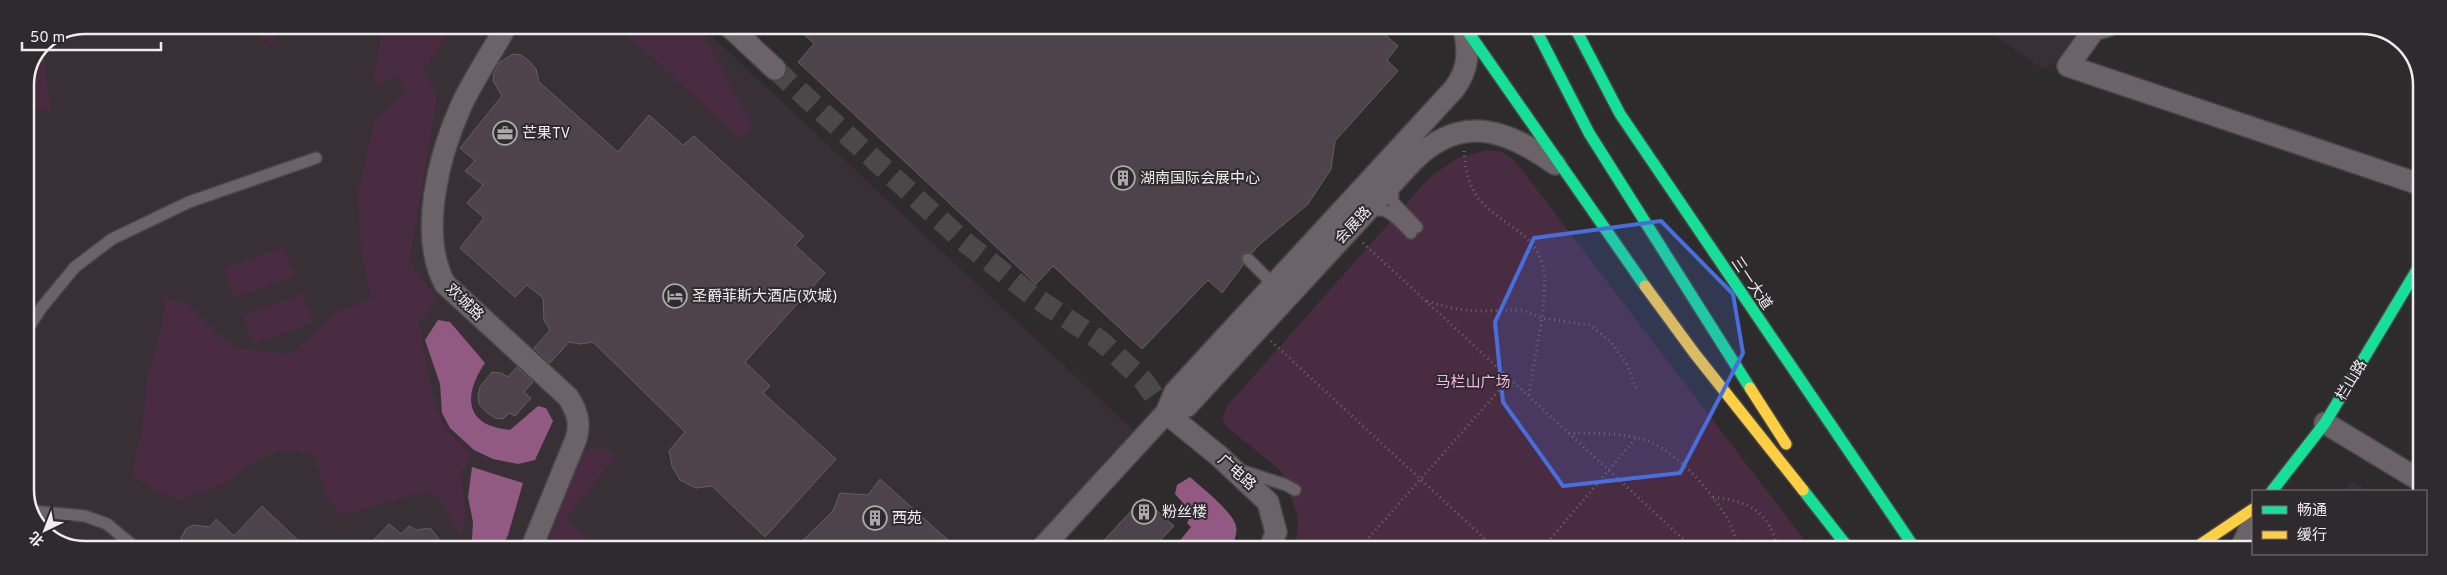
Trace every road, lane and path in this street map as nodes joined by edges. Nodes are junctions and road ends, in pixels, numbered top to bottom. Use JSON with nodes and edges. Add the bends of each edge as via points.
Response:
{"nodes":[{"id":1,"x":502,"y":34,"type":"edge"},
{"id":2,"x":737,"y":34,"type":"edge"},
{"id":3,"x":1465,"y":34,"type":"edge"},
{"id":4,"x":1469,"y":34,"type":"edge"},
{"id":5,"x":1538,"y":34,"type":"edge"},
{"id":6,"x":1578,"y":34,"type":"edge"},
{"id":7,"x":2091,"y":34,"type":"edge"},
{"id":8,"x":775,"y":70,"type":"tunnel mouth"},
{"id":9,"x":1462,"y":132,"type":"junction"},
{"id":10,"x":316,"y":158,"type":"dead end"},
{"id":11,"x":1569,"y":179,"type":"junction"},
{"id":12,"x":2413,"y":182,"type":"edge"},
{"id":13,"x":1392,"y":184,"type":"junction"},
{"id":14,"x":1356,"y":223,"type":"junction"},
{"id":15,"x":1248,"y":259,"type":"dead end"},
{"id":16,"x":2413,"y":276,"type":"edge"},
{"id":17,"x":1277,"y":288,"type":"junction"},
{"id":18,"x":1426,"y":301,"type":"junction"},
{"id":19,"x":1541,"y":318,"type":"junction"},
{"id":20,"x":34,"y":319,"type":"edge"},
{"id":21,"x":1258,"y":329,"type":"junction"},
{"id":22,"x":1510,"y":378,"type":"junction"},
{"id":23,"x":1636,"y":388,"type":"dead end"},
{"id":24,"x":1529,"y":396,"type":"junction"},
{"id":25,"x":1166,"y":413,"type":"junction"},
{"id":26,"x":2325,"y":423,"type":"junction"},
{"id":27,"x":1569,"y":433,"type":"junction"},
{"id":28,"x":1636,"y":439,"type":"junction"},
{"id":29,"x":1794,"y":458,"type":"dead end"},
{"id":30,"x":1232,"y":468,"type":"junction"},
{"id":31,"x":1609,"y":470,"type":"junction"},
{"id":32,"x":2413,"y":476,"type":"edge"},
{"id":33,"x":1420,"y":480,"type":"junction"},
{"id":34,"x":1817,"y":488,"type":"dead end"},
{"id":35,"x":1295,"y":490,"type":"dead end"},
{"id":36,"x":2273,"y":490,"type":"edge"},
{"id":37,"x":1712,"y":497,"type":"junction"},
{"id":38,"x":1885,"y":505,"type":"junction"},
{"id":39,"x":2252,"y":510,"type":"edge"},
{"id":40,"x":39,"y":512,"type":"edge"},
{"id":41,"x":2252,"y":524,"type":"edge"},
{"id":42,"x":127,"y":541,"type":"edge"},
{"id":43,"x":534,"y":541,"type":"edge"},
{"id":44,"x":1048,"y":541,"type":"edge"},
{"id":45,"x":1273,"y":541,"type":"edge"},
{"id":46,"x":1367,"y":541,"type":"edge"},
{"id":47,"x":1487,"y":541,"type":"edge"},
{"id":48,"x":1549,"y":541,"type":"edge"},
{"id":49,"x":1685,"y":541,"type":"edge"},
{"id":50,"x":1736,"y":541,"type":"edge"},
{"id":51,"x":1776,"y":541,"type":"edge"},
{"id":52,"x":1843,"y":541,"type":"edge"},
{"id":53,"x":1855,"y":541,"type":"edge"},
{"id":54,"x":1910,"y":541,"type":"edge"},
{"id":55,"x":1921,"y":541,"type":"edge"},
{"id":56,"x":2205,"y":541,"type":"edge"},
{"id":57,"x":2244,"y":541,"type":"edge"}],
"edges":[{"from":1,"to":43,"type":"street","name":"欢城路","via":[[462,105],[449,136],[436,194],[433,249],[445,284],[568,397],[576,411],[579,429],[576,439]]},
{"from":2,"to":8,"type":"street"},
{"from":3,"to":17,"type":"street","name":"会展路","via":[[1468,58],[1463,77]]},
{"from":4,"to":11,"type":"main road"},
{"from":5,"to":29,"type":"main road","via":[[1589,133]]},
{"from":6,"to":38,"type":"main road","name":"三一大道","via":[[1620,114]]},
{"from":7,"to":12,"type":"street","via":[[2068,66]]},
{"from":9,"to":11,"type":"street","name":"会展路","via":[[1486,131],[1524,143],[1556,165]]},
{"from":9,"to":13,"type":"street","name":"会展路","via":[[1444,138],[1420,154]]},
{"from":9,"to":19,"type":"path","via":[[1469,180],[1478,197],[1535,248],[1543,265]]},
{"from":10,"to":20,"type":"lane","via":[[189,202],[112,239],[75,266]]},
{"from":11,"to":52,"type":"main road","via":[[1695,354]]},
{"from":13,"to":14,"type":"street","name":"会展路"},
{"from":13,"to":14,"type":"lane","via":[[1393,202],[1414,230],[1388,211],[1375,208]]},
{"from":14,"to":17,"type":"street","name":"会展路"},
{"from":14,"to":18,"type":"path"},
{"from":15,"to":17,"type":"lane"},
{"from":16,"to":26,"type":"main road","name":"栏山路"},
{"from":17,"to":21,"type":"street","name":"会展路"},
{"from":17,"to":25,"type":"street","name":"会展路","via":[[1174,392]]},
{"from":18,"to":19,"type":"path","via":[[1474,311],[1522,310]]},
{"from":18,"to":22,"type":"path"},
{"from":19,"to":23,"type":"path","via":[[1590,325],[1610,341],[1626,363]]},
{"from":19,"to":24,"type":"path"},
{"from":21,"to":25,"type":"street","name":"会展路","via":[[1187,406]]},
{"from":21,"to":33,"type":"path"},
{"from":22,"to":24,"type":"path"},
{"from":22,"to":33,"type":"path"},
{"from":24,"to":27,"type":"path"},
{"from":25,"to":30,"type":"street","name":"广电路"},
{"from":25,"to":44,"type":"street","name":"会展路"},
{"from":26,"to":32,"type":"street"},
{"from":26,"to":36,"type":"main road","name":"栏山路"},
{"from":27,"to":28,"type":"path"},
{"from":27,"to":31,"type":"path"},
{"from":28,"to":31,"type":"path"},
{"from":28,"to":37,"type":"path","via":[[1649,442],[1677,460]]},
{"from":30,"to":35,"type":"lane"},
{"from":30,"to":45,"type":"street","name":"广电路","via":[[1268,502],[1276,532]]},
{"from":31,"to":48,"type":"path"},
{"from":31,"to":49,"type":"path"},
{"from":33,"to":46,"type":"path"},
{"from":33,"to":47,"type":"path"},
{"from":34,"to":53,"type":"main road"},
{"from":37,"to":50,"type":"path","via":[[1727,519]]},
{"from":37,"to":51,"type":"path","via":[[1747,505],[1764,515]]},
{"from":38,"to":54,"type":"main road","name":"三一大道"},
{"from":38,"to":55,"type":"street"},
{"from":39,"to":56,"type":"main road"},
{"from":40,"to":42,"type":"lane","via":[[85,516],[108,524]]},
{"from":41,"to":57,"type":"street"}]}
